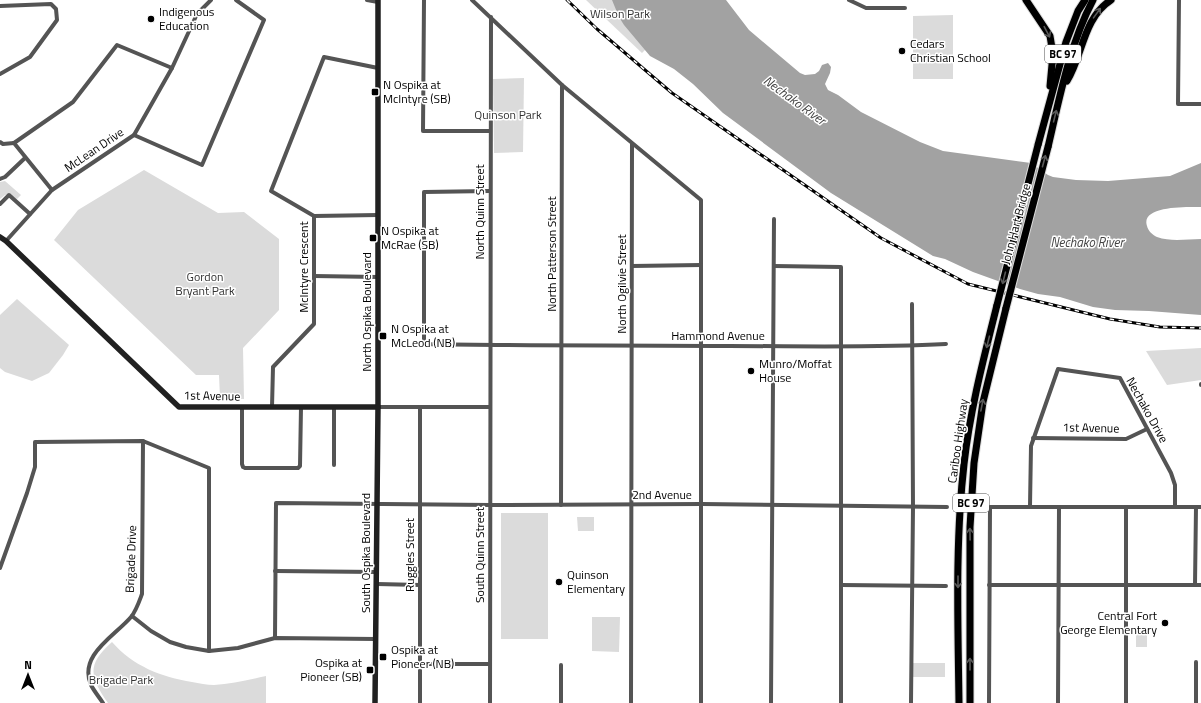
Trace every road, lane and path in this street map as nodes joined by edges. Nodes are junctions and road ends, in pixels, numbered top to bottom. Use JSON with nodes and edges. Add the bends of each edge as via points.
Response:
{"nodes":[{"id":1,"x":211,"y":0,"type":"edge"},
{"id":2,"x":236,"y":0,"type":"edge"},
{"id":3,"x":367,"y":0,"type":"edge"},
{"id":4,"x":424,"y":0,"type":"edge"},
{"id":5,"x":472,"y":0,"type":"edge"},
{"id":6,"x":849,"y":0,"type":"edge"},
{"id":7,"x":1026,"y":0,"type":"edge"},
{"id":8,"x":1085,"y":0,"type":"edge"},
{"id":9,"x":1093,"y":0,"type":"edge"},
{"id":10,"x":1111,"y":0,"type":"edge"},
{"id":11,"x":1179,"y":0,"type":"edge"},
{"id":12,"x":378,"y":1,"type":"edge"},
{"id":13,"x":0,"y":6,"type":"edge"},
{"id":14,"x":906,"y":8,"type":"dead end"},
{"id":15,"x":491,"y":17,"type":"junction"},
{"id":16,"x":172,"y":68,"type":"junction"},
{"id":17,"x":378,"y":68,"type":"junction"},
{"id":18,"x":0,"y":74,"type":"edge"},
{"id":19,"x":562,"y":85,"type":"junction"},
{"id":20,"x":1063,"y":86,"type":"junction"},
{"id":21,"x":1201,"y":104,"type":"edge"},
{"id":22,"x":1047,"y":110,"type":"junction"},
{"id":23,"x":490,"y":131,"type":"junction"},
{"id":24,"x":134,"y":135,"type":"junction"},
{"id":25,"x":0,"y":142,"type":"edge"},
{"id":26,"x":14,"y":144,"type":"junction"},
{"id":27,"x":632,"y":144,"type":"junction"},
{"id":28,"x":25,"y":158,"type":"junction"},
{"id":29,"x":0,"y":179,"type":"edge"},
{"id":30,"x":52,"y":190,"type":"junction"},
{"id":31,"x":490,"y":191,"type":"junction"},
{"id":32,"x":0,"y":204,"type":"edge"},
{"id":33,"x":30,"y":214,"type":"junction"},
{"id":34,"x":378,"y":215,"type":"junction"},
{"id":35,"x":314,"y":216,"type":"junction"},
{"id":36,"x":774,"y":219,"type":"dead end"},
{"id":37,"x":0,"y":237,"type":"edge"},
{"id":38,"x":6,"y":241,"type":"junction"},
{"id":39,"x":701,"y":265,"type":"junction"},
{"id":40,"x":632,"y":266,"type":"junction"},
{"id":41,"x":774,"y":266,"type":"junction"},
{"id":42,"x":314,"y":276,"type":"junction"},
{"id":43,"x":378,"y":277,"type":"junction"},
{"id":44,"x":912,"y":304,"type":"dead end"},
{"id":45,"x":997,"y":304,"type":"joint"},
{"id":46,"x":1006,"y":308,"type":"joint"},
{"id":47,"x":946,"y":344,"type":"dead end"},
{"id":48,"x":490,"y":345,"type":"junction"},
{"id":49,"x":562,"y":346,"type":"junction"},
{"id":50,"x":632,"y":346,"type":"junction"},
{"id":51,"x":700,"y":346,"type":"junction"},
{"id":52,"x":773,"y":346,"type":"junction"},
{"id":53,"x":841,"y":346,"type":"junction"},
{"id":54,"x":912,"y":346,"type":"junction"},
{"id":55,"x":242,"y":407,"type":"junction"},
{"id":56,"x":272,"y":407,"type":"junction"},
{"id":57,"x":301,"y":407,"type":"junction"},
{"id":58,"x":334,"y":407,"type":"junction"},
{"id":59,"x":378,"y":407,"type":"junction"},
{"id":60,"x":490,"y":407,"type":"junction"},
{"id":61,"x":420,"y":408,"type":"junction"},
{"id":62,"x":1147,"y":429,"type":"junction"},
{"id":63,"x":1033,"y":438,"type":"junction"},
{"id":64,"x":143,"y":441,"type":"junction"},
{"id":65,"x":334,"y":465,"type":"dead end"},
{"id":66,"x":420,"y":504,"type":"junction"},
{"id":67,"x":702,"y":504,"type":"junction"},
{"id":68,"x":377,"y":505,"type":"junction"},
{"id":69,"x":490,"y":505,"type":"junction"},
{"id":70,"x":561,"y":505,"type":"junction"},
{"id":71,"x":631,"y":505,"type":"junction"},
{"id":72,"x":772,"y":506,"type":"junction"},
{"id":73,"x":841,"y":506,"type":"junction"},
{"id":74,"x":1030,"y":506,"type":"junction"},
{"id":75,"x":913,"y":507,"type":"junction"},
{"id":76,"x":947,"y":507,"type":"dead end"},
{"id":77,"x":1059,"y":507,"type":"junction"},
{"id":78,"x":1126,"y":507,"type":"junction"},
{"id":79,"x":1175,"y":507,"type":"junction"},
{"id":80,"x":1199,"y":507,"type":"edge"},
{"id":81,"x":0,"y":568,"type":"edge"},
{"id":82,"x":275,"y":571,"type":"junction"},
{"id":83,"x":377,"y":572,"type":"junction"},
{"id":84,"x":376,"y":584,"type":"junction"},
{"id":85,"x":420,"y":584,"type":"junction"},
{"id":86,"x":841,"y":585,"type":"junction"},
{"id":87,"x":989,"y":585,"type":"junction"},
{"id":88,"x":1058,"y":585,"type":"junction"},
{"id":89,"x":1126,"y":585,"type":"junction"},
{"id":90,"x":1195,"y":585,"type":"junction"},
{"id":91,"x":1201,"y":585,"type":"edge"},
{"id":92,"x":912,"y":586,"type":"junction"},
{"id":93,"x":946,"y":586,"type":"dead end"},
{"id":94,"x":132,"y":616,"type":"junction"},
{"id":95,"x":275,"y":638,"type":"junction"},
{"id":96,"x":376,"y":639,"type":"junction"},
{"id":97,"x":958,"y":641,"type":"junction"},
{"id":98,"x":209,"y":651,"type":"junction"},
{"id":99,"x":1196,"y":662,"type":"dead end"},
{"id":100,"x":420,"y":664,"type":"junction"},
{"id":101,"x":490,"y":664,"type":"junction"},
{"id":102,"x":561,"y":665,"type":"dead end"},
{"id":103,"x":376,"y":702,"type":"edge"},
{"id":104,"x":103,"y":703,"type":"edge"},
{"id":105,"x":420,"y":703,"type":"edge"},
{"id":106,"x":490,"y":703,"type":"edge"},
{"id":107,"x":561,"y":703,"type":"edge"},
{"id":108,"x":631,"y":703,"type":"edge"},
{"id":109,"x":701,"y":703,"type":"edge"},
{"id":110,"x":771,"y":703,"type":"edge"},
{"id":111,"x":841,"y":703,"type":"edge"},
{"id":112,"x":911,"y":703,"type":"edge"},
{"id":113,"x":954,"y":703,"type":"edge"},
{"id":114,"x":959,"y":703,"type":"edge"},
{"id":115,"x":970,"y":703,"type":"edge"},
{"id":116,"x":989,"y":703,"type":"edge"},
{"id":117,"x":1058,"y":703,"type":"edge"},
{"id":118,"x":1126,"y":703,"type":"edge"},
{"id":119,"x":1196,"y":703,"type":"edge"}],
"edges":[{"from":1,"to":16,"type":"street","name":"McLean Drive","via":[[198,14]]},
{"from":2,"to":24,"type":"street","via":[[264,20],[202,165]]},
{"from":3,"to":12,"type":"street"},
{"from":4,"to":23,"type":"street","via":[[423,131]]},
{"from":5,"to":15,"type":"street"},
{"from":6,"to":14,"type":"street","via":[[866,8]]},
{"from":7,"to":22,"type":"highway","one_way":true,"via":[[1050,36],[1052,65]]},
{"from":8,"to":22,"type":"highway","number":"BC 97","via":[[1066,42]]},
{"from":9,"to":20,"type":"highway","number":"BC 97","via":[[1074,43]]},
{"from":20,"to":10,"type":"highway","one_way":true,"via":[[1073,71],[1089,26],[1098,11]]},
{"from":11,"to":21,"type":"street","via":[[1178,104]]},
{"from":12,"to":17,"type":"street","name":"North Ospika Boulevard"},
{"from":13,"to":18,"type":"street","via":[[51,4],[56,9],[57,20],[30,57]]},
{"from":15,"to":19,"type":"street"},
{"from":15,"to":23,"type":"street","name":"North Quinn Street"},
{"from":16,"to":24,"type":"street","name":"McLean Drive"},
{"from":16,"to":26,"type":"street","via":[[117,45],[73,102]]},
{"from":17,"to":34,"type":"street","name":"North Ospika Boulevard"},
{"from":17,"to":35,"type":"street","name":"McIntyre Crescent","via":[[324,57],[271,191]]},
{"from":19,"to":27,"type":"street"},
{"from":19,"to":49,"type":"street","name":"North Patterson Street"},
{"from":46,"to":20,"type":"highway","name":"John Hart Bridge","number":"BC 97","one_way":true,"bridge":true},
{"from":22,"to":45,"type":"highway","name":"John Hart Bridge","number":"BC 97","one_way":true,"bridge":true},
{"from":23,"to":31,"type":"street","name":"North Quinn Street"},
{"from":24,"to":30,"type":"street","name":"McLean Drive"},
{"from":25,"to":26,"type":"street"},
{"from":26,"to":28,"type":"street"},
{"from":27,"to":39,"type":"street","via":[[701,200]]},
{"from":27,"to":40,"type":"street","name":"North Ogilvie Street"},
{"from":28,"to":29,"type":"street"},
{"from":28,"to":30,"type":"street"},
{"from":30,"to":33,"type":"street","name":"McLean Drive"},
{"from":31,"to":48,"type":"street","name":"North Quinn Street"},
{"from":31,"to":48,"type":"street","name":"Hammond Avenue","via":[[424,192],[424,344]]},
{"from":32,"to":33,"type":"street","via":[[9,195]]},
{"from":33,"to":38,"type":"street","name":"McLean Drive"},
{"from":34,"to":35,"type":"street"},
{"from":34,"to":43,"type":"street","name":"North Ospika Boulevard"},
{"from":35,"to":42,"type":"street","name":"McIntyre Crescent"},
{"from":36,"to":41,"type":"street"},
{"from":37,"to":38,"type":"street","name":"1st Avenue"},
{"from":38,"to":55,"type":"street","name":"1st Avenue","via":[[179,407]]},
{"from":39,"to":40,"type":"street"},
{"from":39,"to":51,"type":"street"},
{"from":40,"to":50,"type":"street","name":"North Ogilvie Street"},
{"from":41,"to":52,"type":"street"},
{"from":41,"to":53,"type":"street","via":[[841,267]]},
{"from":42,"to":43,"type":"street"},
{"from":42,"to":56,"type":"street","name":"McIntyre Crescent","via":[[314,324],[273,367]]},
{"from":43,"to":59,"type":"street","name":"North Ospika Boulevard"},
{"from":44,"to":54,"type":"street"},
{"from":45,"to":97,"type":"highway","name":"Cariboo Highway","number":"BC 97","one_way":true,"via":[[969,426],[964,463],[958,565]]},
{"from":115,"to":46,"type":"highway","name":"Cariboo Highway","number":"BC 97","one_way":true,"via":[[970,527],[974,463],[983,402]]},
{"from":47,"to":54,"type":"street","name":"Hammond Avenue"},
{"from":48,"to":49,"type":"street","name":"Hammond Avenue"},
{"from":48,"to":60,"type":"street","name":"North Quinn Street"},
{"from":49,"to":50,"type":"street","name":"Hammond Avenue"},
{"from":49,"to":70,"type":"street","name":"North Patterson Street"},
{"from":50,"to":51,"type":"street","name":"Hammond Avenue"},
{"from":50,"to":71,"type":"street","name":"North Ogilvie Street"},
{"from":51,"to":52,"type":"street","name":"Hammond Avenue"},
{"from":51,"to":67,"type":"street"},
{"from":52,"to":53,"type":"street","name":"Hammond Avenue"},
{"from":52,"to":72,"type":"street"},
{"from":53,"to":54,"type":"street","name":"Hammond Avenue"},
{"from":53,"to":73,"type":"street"},
{"from":54,"to":75,"type":"street"},
{"from":55,"to":56,"type":"street","name":"1st Avenue"},
{"from":55,"to":57,"type":"street","via":[[242,464],[245,468],[300,466]]},
{"from":56,"to":57,"type":"street","name":"1st Avenue"},
{"from":57,"to":58,"type":"street","name":"1st Avenue"},
{"from":58,"to":59,"type":"street","name":"1st Avenue"},
{"from":58,"to":65,"type":"street"},
{"from":59,"to":61,"type":"street","name":"1st Avenue"},
{"from":59,"to":68,"type":"street","name":"South Ospika Boulevard"},
{"from":60,"to":61,"type":"street","name":"1st Avenue"},
{"from":60,"to":69,"type":"street","name":"South Quinn Street"},
{"from":61,"to":66,"type":"street","name":"Ruggles Street"},
{"from":62,"to":63,"type":"street","name":"1st Avenue","via":[[1126,440]]},
{"from":62,"to":63,"type":"street","name":"Nechako Drive","via":[[1120,378],[1058,369]]},
{"from":62,"to":79,"type":"street","name":"Nechako Drive","via":[[1171,474]]},
{"from":63,"to":74,"type":"street","name":"Nechako Drive"},
{"from":64,"to":81,"type":"street","via":[[35,442],[35,467]]},
{"from":64,"to":94,"type":"street","name":"Brigade Drive","via":[[142,594]]},
{"from":64,"to":98,"type":"street","via":[[209,468]]},
{"from":66,"to":68,"type":"street","name":"2nd Avenue"},
{"from":66,"to":69,"type":"street","name":"2nd Avenue"},
{"from":66,"to":85,"type":"street","name":"Ruggles Street"},
{"from":67,"to":71,"type":"street","name":"2nd Avenue"},
{"from":67,"to":72,"type":"street","name":"2nd Avenue"},
{"from":67,"to":109,"type":"street"},
{"from":68,"to":82,"type":"street","name":"2nd Avenue","via":[[276,503]]},
{"from":68,"to":83,"type":"street","name":"South Ospika Boulevard"},
{"from":69,"to":70,"type":"street","name":"2nd Avenue"},
{"from":69,"to":101,"type":"street","name":"South Quinn Street"},
{"from":70,"to":71,"type":"street","name":"2nd Avenue"},
{"from":71,"to":108,"type":"street","name":"North Ogilvie Street"},
{"from":72,"to":73,"type":"street","name":"2nd Avenue"},
{"from":72,"to":110,"type":"street"},
{"from":73,"to":75,"type":"street","name":"2nd Avenue"},
{"from":73,"to":86,"type":"street"},
{"from":74,"to":77,"type":"street"},
{"from":74,"to":87,"type":"street","via":[[990,507]]},
{"from":75,"to":76,"type":"street","name":"2nd Avenue"},
{"from":75,"to":92,"type":"street"},
{"from":77,"to":78,"type":"street"},
{"from":77,"to":88,"type":"street"},
{"from":78,"to":79,"type":"street"},
{"from":78,"to":89,"type":"street"},
{"from":79,"to":80,"type":"street"},
{"from":80,"to":90,"type":"street"},
{"from":82,"to":83,"type":"street"},
{"from":82,"to":95,"type":"street"},
{"from":83,"to":84,"type":"street","name":"South Ospika Boulevard"},
{"from":84,"to":85,"type":"street"},
{"from":84,"to":96,"type":"street","name":"South Ospika Boulevard"},
{"from":85,"to":100,"type":"street","name":"Ruggles Street"},
{"from":86,"to":92,"type":"street"},
{"from":86,"to":111,"type":"street"},
{"from":87,"to":88,"type":"street"},
{"from":87,"to":116,"type":"street"},
{"from":88,"to":89,"type":"street"},
{"from":88,"to":117,"type":"street"},
{"from":89,"to":90,"type":"street"},
{"from":89,"to":118,"type":"street"},
{"from":90,"to":91,"type":"street"},
{"from":92,"to":93,"type":"street"},
{"from":92,"to":112,"type":"street"},
{"from":94,"to":98,"type":"street","via":[[170,642]]},
{"from":94,"to":104,"type":"street","name":"Brigade Drive","via":[[95,652],[88,668],[91,686]]},
{"from":95,"to":96,"type":"street"},
{"from":95,"to":98,"type":"street","via":[[238,648]]},
{"from":96,"to":103,"type":"street","name":"South Ospika Boulevard"},
{"from":97,"to":113,"type":"highway"},
{"from":97,"to":114,"type":"highway","name":"Cariboo Highway","number":"BC 97"},
{"from":99,"to":119,"type":"street"},
{"from":100,"to":101,"type":"street"},
{"from":100,"to":105,"type":"street","name":"Ruggles Street"},
{"from":101,"to":106,"type":"street","name":"South Quinn Street"},
{"from":102,"to":107,"type":"street"}]}
